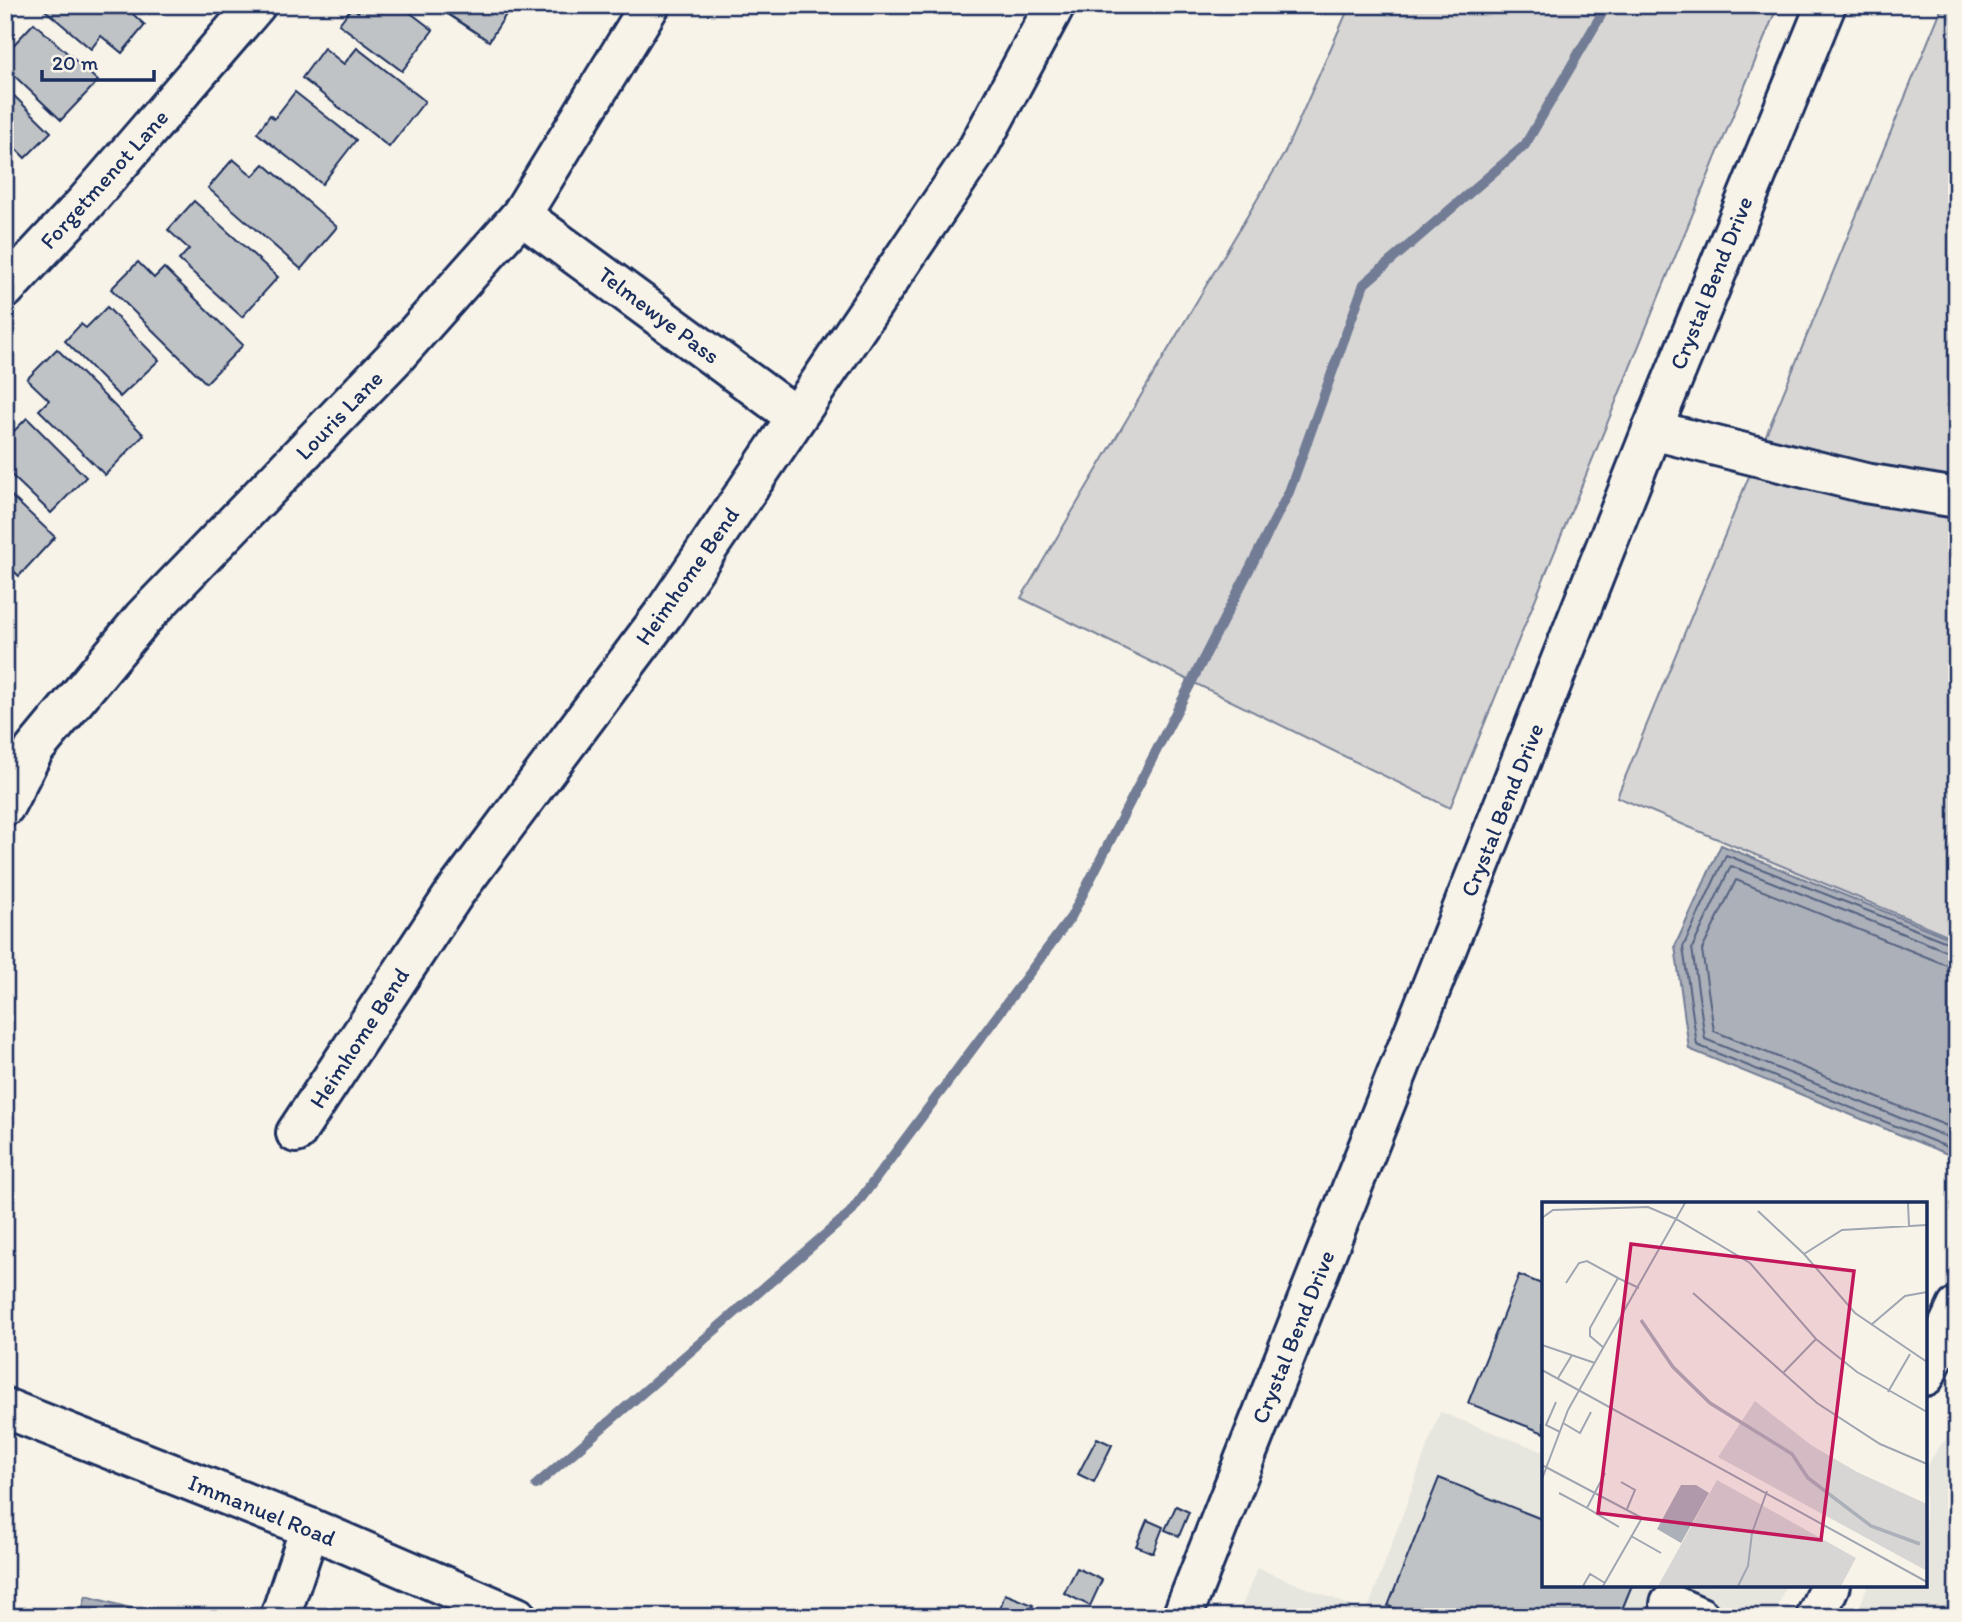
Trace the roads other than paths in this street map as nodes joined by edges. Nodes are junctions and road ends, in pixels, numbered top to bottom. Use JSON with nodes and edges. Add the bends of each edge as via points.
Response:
{"nodes":[{"id":1,"x":256,"y":5,"type":"edge"},
{"id":2,"x":650,"y":5,"type":"edge"},
{"id":3,"x":1055,"y":5,"type":"edge"},
{"id":4,"x":1826,"y":5,"type":"edge"},
{"id":5,"x":521,"y":215,"type":"junction"},
{"id":6,"x":5,"y":289,"type":"edge"},
{"id":7,"x":796,"y":417,"type":"junction"},
{"id":8,"x":1652,"y":430,"type":"junction"},
{"id":9,"x":1957,"y":498,"type":"edge"},
{"id":10,"x":5,"y":806,"type":"edge"},
{"id":11,"x":296,"y":1133,"type":"dead end"},
{"id":12,"x":1957,"y":1307,"type":"edge"},
{"id":13,"x":1927,"y":1372,"type":"edge"},
{"id":14,"x":5,"y":1408,"type":"edge"},
{"id":15,"x":310,"y":1528,"type":"junction"},
{"id":16,"x":1829,"y":1587,"type":"edge"},
{"id":17,"x":280,"y":1617,"type":"edge"},
{"id":18,"x":517,"y":1617,"type":"edge"},
{"id":19,"x":1182,"y":1617,"type":"edge"},
{"id":20,"x":1816,"y":1617,"type":"edge"}],
"edges":[{"from":1,"to":6,"type":"street","name":"Forgetmenot Lane"},
{"from":2,"to":5,"type":"street","name":"Louris Lane"},
{"from":3,"to":7,"type":"street","name":"Heimhome Bend","via":[[977,150]]},
{"from":4,"to":8,"type":"street","name":"Crystal Bend Drive"},
{"from":5,"to":7,"type":"street","name":"Telmewye Pass"},
{"from":5,"to":10,"type":"street","name":"Louris Lane","via":[[395,357],[143,618],[34,750]]},
{"from":7,"to":11,"type":"street","name":"Heimhome Bend","via":[[664,613],[454,894]]},
{"from":8,"to":9,"type":"street","via":[[1865,484]]},
{"from":8,"to":19,"type":"street","name":"Crystal Bend Drive"},
{"from":12,"to":13,"type":"street"},
{"from":14,"to":15,"type":"street","name":"Immanuel Road"},
{"from":15,"to":17,"type":"street"},
{"from":15,"to":18,"type":"street","name":"Immanuel Road"},
{"from":16,"to":20,"type":"street"}]}
